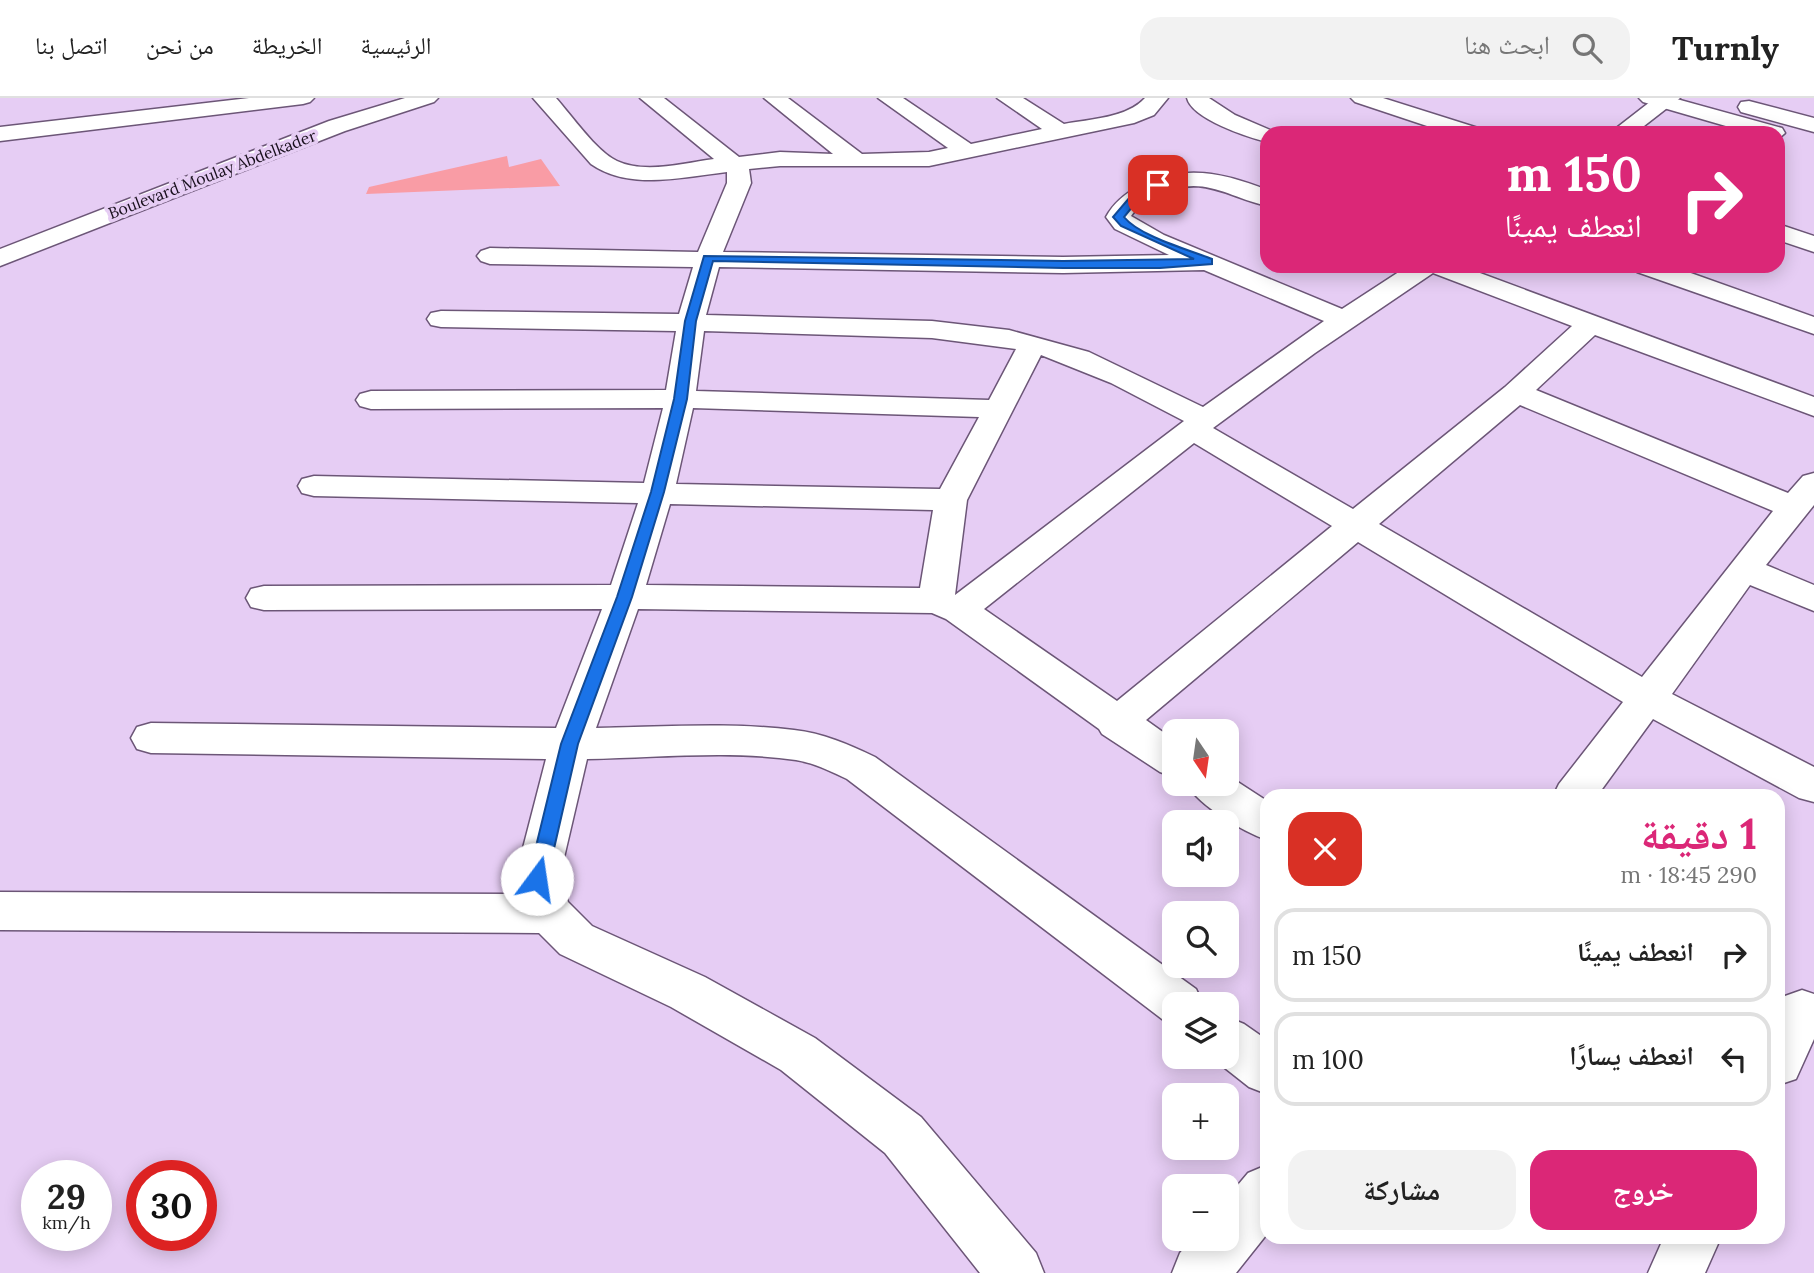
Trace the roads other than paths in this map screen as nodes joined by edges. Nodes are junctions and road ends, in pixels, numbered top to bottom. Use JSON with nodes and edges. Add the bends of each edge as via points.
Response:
{"nodes":[{"id":1,"x":303,"y":98,"type":"edge"},
{"id":2,"x":427,"y":98,"type":"edge"},
{"id":3,"x":544,"y":98,"type":"edge"},
{"id":4,"x":651,"y":98,"type":"edge"},
{"id":5,"x":775,"y":98,"type":"edge"},
{"id":6,"x":889,"y":98,"type":"edge"},
{"id":7,"x":1008,"y":98,"type":"edge"},
{"id":8,"x":1198,"y":98,"type":"edge"},
{"id":9,"x":1362,"y":98,"type":"edge"},
{"id":10,"x":1717,"y":98,"type":"edge"},
{"id":11,"x":1154,"y":99,"type":"edge"},
{"id":12,"x":1661,"y":99,"type":"edge"},
{"id":13,"x":1814,"y":125,"type":"edge"},
{"id":14,"x":1448,"y":126,"type":"edge"},
{"id":15,"x":1630,"y":126,"type":"edge"},
{"id":16,"x":1750,"y":126,"type":"edge"},
{"id":17,"x":1260,"y":132,"type":"edge"},
{"id":18,"x":1063,"y":133,"type":"junction"},
{"id":19,"x":0,"y":134,"type":"edge"},
{"id":20,"x":1785,"y":137,"type":"edge"},
{"id":21,"x":1814,"y":145,"type":"edge"},
{"id":22,"x":968,"y":152,"type":"junction"},
{"id":23,"x":857,"y":161,"type":"junction"},
{"id":24,"x":737,"y":172,"type":"junction"},
{"id":25,"x":1260,"y":196,"type":"edge"},
{"id":26,"x":1785,"y":234,"type":"edge"},
{"id":27,"x":1814,"y":244,"type":"edge"},
{"id":28,"x":490,"y":256,"type":"dead end"},
{"id":29,"x":0,"y":258,"type":"edge"},
{"id":30,"x":708,"y":258,"type":"junction"},
{"id":31,"x":1209,"y":262,"type":"junction"},
{"id":32,"x":1415,"y":273,"type":"edge"},
{"id":33,"x":1456,"y":273,"type":"edge"},
{"id":34,"x":1666,"y":273,"type":"edge"},
{"id":35,"x":441,"y":319,"type":"dead end"},
{"id":36,"x":1342,"y":319,"type":"junction"},
{"id":37,"x":691,"y":321,"type":"junction"},
{"id":38,"x":1591,"y":323,"type":"junction"},
{"id":39,"x":1814,"y":326,"type":"edge"},
{"id":40,"x":1033,"y":344,"type":"junction"},
{"id":41,"x":1516,"y":393,"type":"junction"},
{"id":42,"x":680,"y":399,"type":"junction"},
{"id":43,"x":371,"y":400,"type":"dead end"},
{"id":44,"x":1814,"y":407,"type":"edge"},
{"id":45,"x":999,"y":409,"type":"junction"},
{"id":46,"x":1197,"y":423,"type":"junction"},
{"id":47,"x":314,"y":486,"type":"dead end"},
{"id":48,"x":657,"y":492,"type":"junction"},
{"id":49,"x":1804,"y":496,"type":"edge"},
{"id":50,"x":951,"y":500,"type":"junction"},
{"id":51,"x":1355,"y":527,"type":"junction"},
{"id":52,"x":1744,"y":569,"type":"junction"},
{"id":53,"x":625,"y":597,"type":"junction"},
{"id":54,"x":264,"y":598,"type":"dead end"},
{"id":55,"x":1814,"y":598,"type":"edge"},
{"id":56,"x":947,"y":606,"type":"junction"},
{"id":57,"x":1647,"y":698,"type":"junction"},
{"id":58,"x":1116,"y":723,"type":"junction"},
{"id":59,"x":152,"y":738,"type":"dead end"},
{"id":60,"x":570,"y":744,"type":"junction"},
{"id":61,"x":1162,"y":753,"type":"edge"},
{"id":62,"x":1814,"y":786,"type":"edge"},
{"id":63,"x":1579,"y":789,"type":"edge"},
{"id":64,"x":1226,"y":796,"type":"edge"},
{"id":65,"x":1260,"y":818,"type":"edge"},
{"id":66,"x":0,"y":911,"type":"edge"},
{"id":67,"x":550,"y":914,"type":"junction"},
{"id":68,"x":1163,"y":992,"type":"edge"},
{"id":69,"x":1798,"y":1009,"type":"edge"},
{"id":70,"x":1785,"y":1043,"type":"edge"},
{"id":71,"x":1239,"y":1049,"type":"edge"},
{"id":72,"x":1260,"y":1065,"type":"edge"},
{"id":73,"x":1260,"y":1200,"type":"edge"},
{"id":74,"x":1690,"y":1244,"type":"edge"},
{"id":75,"x":1016,"y":1273,"type":"edge"},
{"id":76,"x":1200,"y":1273,"type":"edge"},
{"id":77,"x":1676,"y":1273,"type":"edge"}],
"edges":[{"from":1,"to":19,"type":"street"},
{"from":2,"to":29,"type":"street","name":"Boulevard Moulay Abdelkader","via":[[337,126]]},
{"from":3,"to":24,"type":"street","via":[[611,167],[646,174]]},
{"from":4,"to":24,"type":"street"},
{"from":5,"to":23,"type":"street"},
{"from":6,"to":22,"type":"street"},
{"from":7,"to":18,"type":"street"},
{"from":8,"to":17,"type":"street","via":[[1211,111]]},
{"from":9,"to":14,"type":"street"},
{"from":10,"to":13,"type":"street"},
{"from":11,"to":18,"type":"street","via":[[1146,110],[1126,118]]},
{"from":12,"to":15,"type":"street"},
{"from":12,"to":16,"type":"street"},
{"from":18,"to":22,"type":"street"},
{"from":20,"to":21,"type":"street"},
{"from":22,"to":23,"type":"street","via":[[929,159]]},
{"from":23,"to":24,"type":"street","via":[[780,159]]},
{"from":24,"to":30,"type":"street"},
{"from":25,"to":31,"type":"street","via":[[1206,177],[1190,177],[1158,185],[1120,212],[1124,224]]},
{"from":26,"to":27,"type":"street"},
{"from":28,"to":30,"type":"street"},
{"from":30,"to":31,"type":"street","via":[[1049,265]]},
{"from":30,"to":37,"type":"street"},
{"from":31,"to":36,"type":"street"},
{"from":32,"to":36,"type":"street"},
{"from":33,"to":38,"type":"street"},
{"from":34,"to":39,"type":"street"},
{"from":35,"to":37,"type":"street"},
{"from":36,"to":46,"type":"street"},
{"from":37,"to":40,"type":"street","via":[[933,331]]},
{"from":37,"to":42,"type":"street"},
{"from":38,"to":41,"type":"street"},
{"from":38,"to":44,"type":"street"},
{"from":40,"to":45,"type":"street"},
{"from":40,"to":46,"type":"street","via":[[1117,373]]},
{"from":41,"to":49,"type":"street"},
{"from":41,"to":51,"type":"street"},
{"from":42,"to":43,"type":"street"},
{"from":42,"to":45,"type":"street"},
{"from":42,"to":48,"type":"street"},
{"from":45,"to":50,"type":"street"},
{"from":46,"to":51,"type":"street"},
{"from":46,"to":56,"type":"street"},
{"from":47,"to":48,"type":"street"},
{"from":48,"to":50,"type":"street"},
{"from":48,"to":53,"type":"street"},
{"from":49,"to":52,"type":"street"},
{"from":50,"to":56,"type":"street"},
{"from":51,"to":57,"type":"street"},
{"from":51,"to":58,"type":"street"},
{"from":52,"to":55,"type":"street"},
{"from":52,"to":57,"type":"street"},
{"from":53,"to":54,"type":"street"},
{"from":53,"to":56,"type":"street"},
{"from":53,"to":60,"type":"street"},
{"from":56,"to":58,"type":"street"},
{"from":57,"to":62,"type":"street"},
{"from":57,"to":63,"type":"street"},
{"from":58,"to":61,"type":"street"},
{"from":59,"to":60,"type":"street"},
{"from":60,"to":67,"type":"street","via":[[537,879]]},
{"from":60,"to":68,"type":"street","via":[[728,741],[796,745],[830,753],[861,768]]},
{"from":64,"to":65,"type":"street"},
{"from":66,"to":67,"type":"street"},
{"from":67,"to":75,"type":"street","via":[[576,940],[688,992],[798,1054],[903,1135]]},
{"from":69,"to":70,"type":"street"},
{"from":71,"to":72,"type":"street"},
{"from":73,"to":76,"type":"street"},
{"from":74,"to":77,"type":"street"}]}
